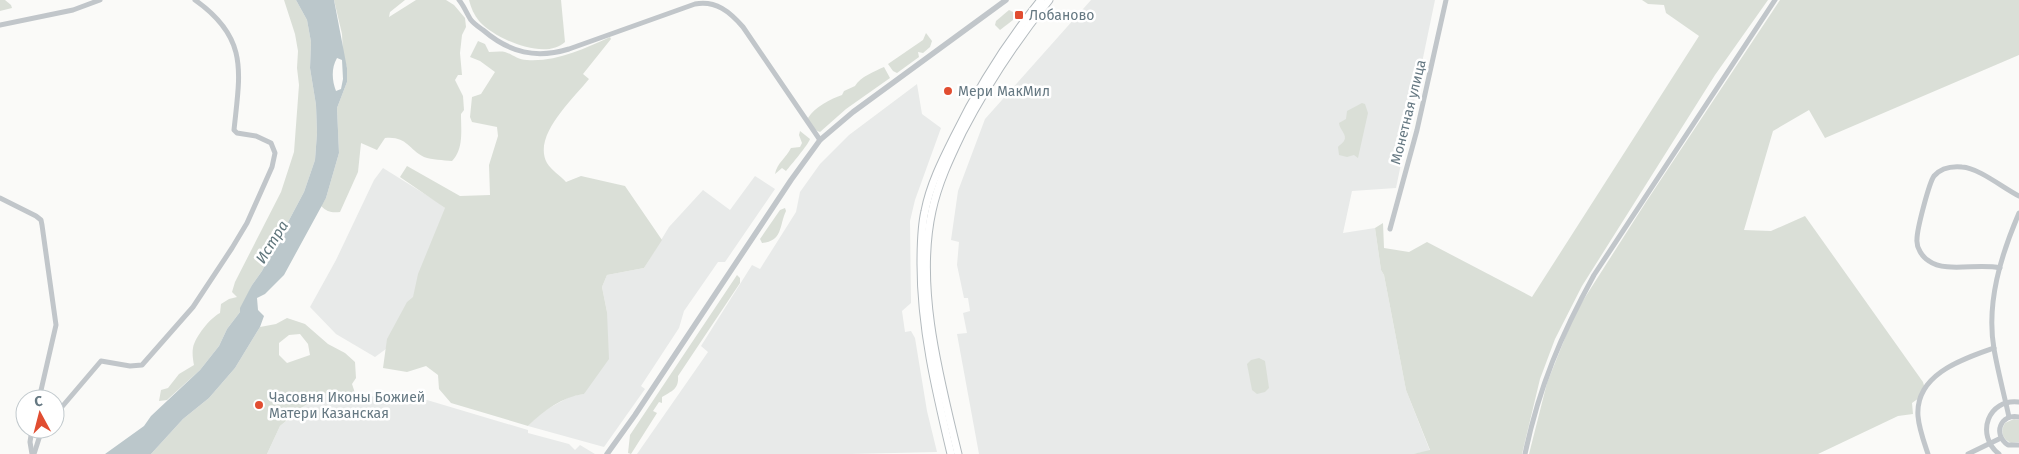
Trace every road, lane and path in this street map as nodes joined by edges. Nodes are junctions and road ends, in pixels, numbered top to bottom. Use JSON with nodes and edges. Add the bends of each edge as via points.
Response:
{"nodes":[{"id":1,"x":100,"y":0,"type":"edge"},
{"id":2,"x":195,"y":0,"type":"edge"},
{"id":3,"x":453,"y":0,"type":"edge"},
{"id":4,"x":459,"y":0,"type":"edge"},
{"id":5,"x":1006,"y":0,"type":"edge"},
{"id":6,"x":1041,"y":0,"type":"edge"},
{"id":7,"x":1049,"y":0,"type":"edge"},
{"id":8,"x":1446,"y":0,"type":"edge"},
{"id":9,"x":1775,"y":0,"type":"edge"},
{"id":10,"x":465,"y":8,"type":"junction"},
{"id":11,"x":0,"y":25,"type":"edge"},
{"id":12,"x":820,"y":140,"type":"junction"},
{"id":13,"x":2019,"y":196,"type":"edge"},
{"id":14,"x":0,"y":198,"type":"edge"},
{"id":15,"x":2019,"y":213,"type":"edge"},
{"id":16,"x":1390,"y":229,"type":"dead end"},
{"id":17,"x":2000,"y":268,"type":"junction"},
{"id":18,"x":1994,"y":348,"type":"junction"},
{"id":19,"x":41,"y":389,"type":"edge"},
{"id":20,"x":2019,"y":402,"type":"edge"},
{"id":21,"x":65,"y":403,"type":"edge"},
{"id":22,"x":2006,"y":403,"type":"junction"},
{"id":23,"x":2009,"y":417,"type":"junction"},
{"id":24,"x":2019,"y":417,"type":"edge"},
{"id":25,"x":2000,"y":438,"type":"junction"},
{"id":26,"x":30,"y":439,"type":"edge"},
{"id":27,"x":38,"y":439,"type":"edge"},
{"id":28,"x":1989,"y":444,"type":"junction"},
{"id":29,"x":2018,"y":447,"type":"edge"},
{"id":30,"x":33,"y":454,"type":"edge"},
{"id":31,"x":607,"y":454,"type":"edge"},
{"id":32,"x":951,"y":454,"type":"edge"},
{"id":33,"x":958,"y":454,"type":"edge"},
{"id":34,"x":1526,"y":454,"type":"edge"},
{"id":35,"x":1928,"y":454,"type":"edge"},
{"id":36,"x":1968,"y":454,"type":"edge"},
{"id":37,"x":1999,"y":454,"type":"edge"}],
"edges":[{"from":1,"to":11,"type":"street","via":[[73,10]]},
{"from":2,"to":21,"type":"street","via":[[217,18],[235,45],[239,82],[234,130],[237,134],[256,136],[271,143],[275,153],[272,167],[232,248],[192,307],[142,365],[101,361]]},
{"from":3,"to":10,"type":"street"},
{"from":4,"to":10,"type":"street"},
{"from":5,"to":12,"type":"street","via":[[853,112]]},
{"from":6,"to":32,"type":"main road","via":[[979,88],[938,169],[924,211],[921,253],[923,315]]},
{"from":7,"to":33,"type":"main road","via":[[1023,32],[985,90],[944,172],[931,212],[928,254],[930,314],[941,384]]},
{"from":8,"to":16,"type":"street","name":"Монетная улица","via":[[1417,130]]},
{"from":9,"to":34,"type":"street","via":[[1594,275],[1557,347]]},
{"from":10,"to":12,"type":"street","via":[[471,21],[490,36],[518,50],[539,55],[569,49],[695,4],[716,4],[743,27]]},
{"from":12,"to":31,"type":"street"},
{"from":13,"to":17,"type":"street","via":[[1969,168],[1948,168],[1930,181],[1917,239],[1925,258],[1945,266],[1988,265]]},
{"from":14,"to":19,"type":"street","via":[[36,216],[42,225],[56,325]]},
{"from":15,"to":17,"type":"street"},
{"from":17,"to":18,"type":"street","via":[[1992,320]]},
{"from":18,"to":22,"type":"street"},
{"from":18,"to":35,"type":"street","via":[[1949,366],[1930,381],[1918,414]]},
{"from":20,"to":22,"type":"street"},
{"from":22,"to":23,"type":"street"},
{"from":22,"to":28,"type":"street","via":[[1990,415],[1986,429]]},
{"from":23,"to":24,"type":"street"},
{"from":23,"to":25,"type":"street","via":[[1999,428]]},
{"from":25,"to":28,"type":"street"},
{"from":25,"to":29,"type":"street"},
{"from":26,"to":30,"type":"street"},
{"from":27,"to":30,"type":"street"},
{"from":28,"to":36,"type":"street"},
{"from":28,"to":37,"type":"street"}]}
